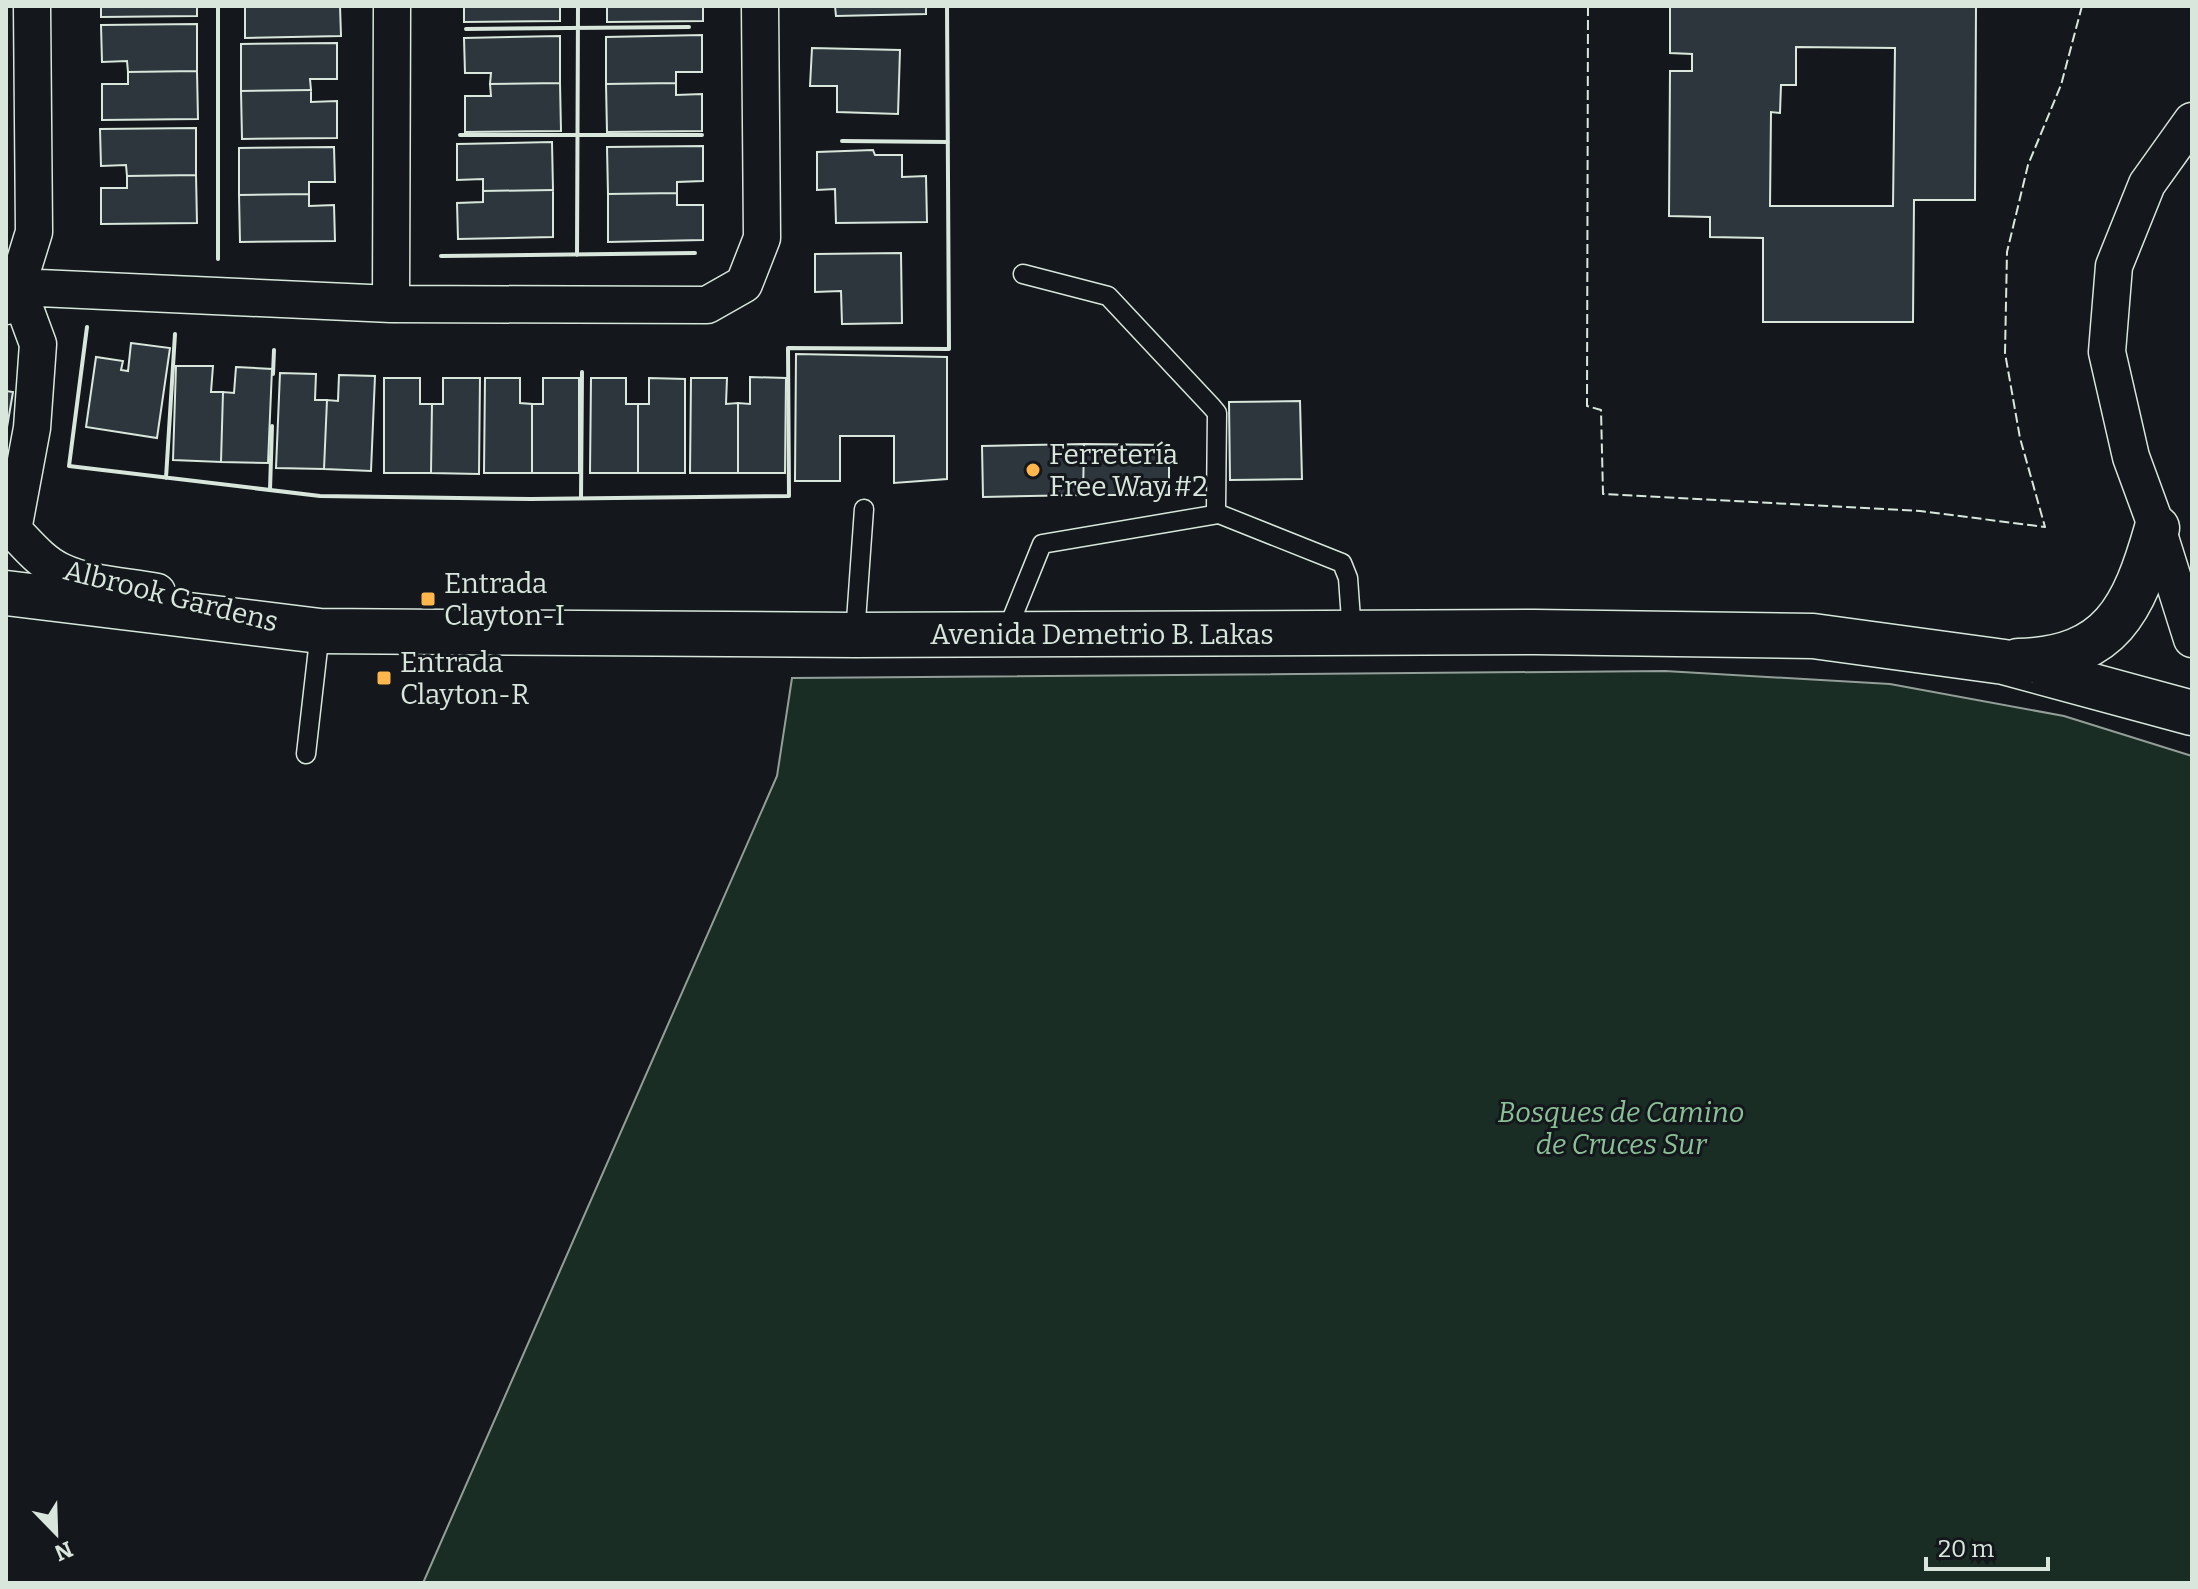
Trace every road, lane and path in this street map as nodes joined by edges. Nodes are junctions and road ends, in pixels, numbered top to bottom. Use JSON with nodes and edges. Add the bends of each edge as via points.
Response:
{"nodes":[{"id":1,"x":32,"y":6,"type":"edge"},
{"id":2,"x":392,"y":6,"type":"edge"},
{"id":3,"x":760,"y":6,"type":"edge"},
{"id":4,"x":2192,"y":121,"type":"edge"},
{"id":5,"x":1023,"y":274,"type":"dead end"},
{"id":6,"x":10,"y":292,"type":"edge"},
{"id":7,"x":391,"y":304,"type":"junction"},
{"id":8,"x":864,"y":509,"type":"dead end"},
{"id":9,"x":1219,"y":514,"type":"junction"},
{"id":10,"x":2157,"y":528,"type":"junction"},
{"id":11,"x":13,"y":530,"type":"junction"},
{"id":12,"x":6,"y":566,"type":"edge"},
{"id":13,"x":6,"y":593,"type":"edge"},
{"id":14,"x":310,"y":630,"type":"junction"},
{"id":15,"x":1006,"y":633,"type":"junction"},
{"id":16,"x":1352,"y":633,"type":"junction"},
{"id":17,"x":855,"y":635,"type":"junction"},
{"id":18,"x":2192,"y":639,"type":"edge"},
{"id":19,"x":2004,"y":662,"type":"junction"},
{"id":20,"x":2192,"y":713,"type":"edge"},
{"id":21,"x":306,"y":754,"type":"dead end"}],
"edges":[{"from":1,"to":6,"type":"street","via":[[34,232]]},
{"from":2,"to":7,"type":"street"},
{"from":3,"to":7,"type":"street","via":[[762,238],[744,284],[707,305]]},
{"from":4,"to":10,"type":"street","via":[[2147,184],[2114,266],[2109,324],[2107,352],[2127,442]]},
{"from":5,"to":9,"type":"lane","via":[[1108,296],[1217,413]]},
{"from":6,"to":7,"type":"street"},
{"from":6,"to":11,"type":"street","via":[[38,344],[32,428]]},
{"from":8,"to":17,"type":"lane"},
{"from":9,"to":15,"type":"lane","via":[[1042,544]]},
{"from":9,"to":16,"type":"lane","via":[[1342,563]]},
{"from":10,"to":18,"type":"street"},
{"from":10,"to":19,"type":"street","via":[[2134,598],[2104,635],[2054,658]]},
{"from":11,"to":12,"type":"street"},
{"from":11,"to":14,"type":"street","name":"Albrook Gardens","via":[[58,570]]},
{"from":13,"to":14,"type":"street","name":"Avenida Demetrio B. Lakas"},
{"from":14,"to":17,"type":"street","name":"Avenida Demetrio B. Lakas"},
{"from":14,"to":21,"type":"lane"},
{"from":15,"to":16,"type":"street","name":"Avenida Demetrio B. Lakas"},
{"from":15,"to":17,"type":"street","name":"Avenida Demetrio B. Lakas"},
{"from":16,"to":19,"type":"street","name":"Avenida Demetrio B. Lakas","via":[[1813,636]]},
{"from":19,"to":20,"type":"street","name":"Avenida Demetrio B. Lakas"}]}
